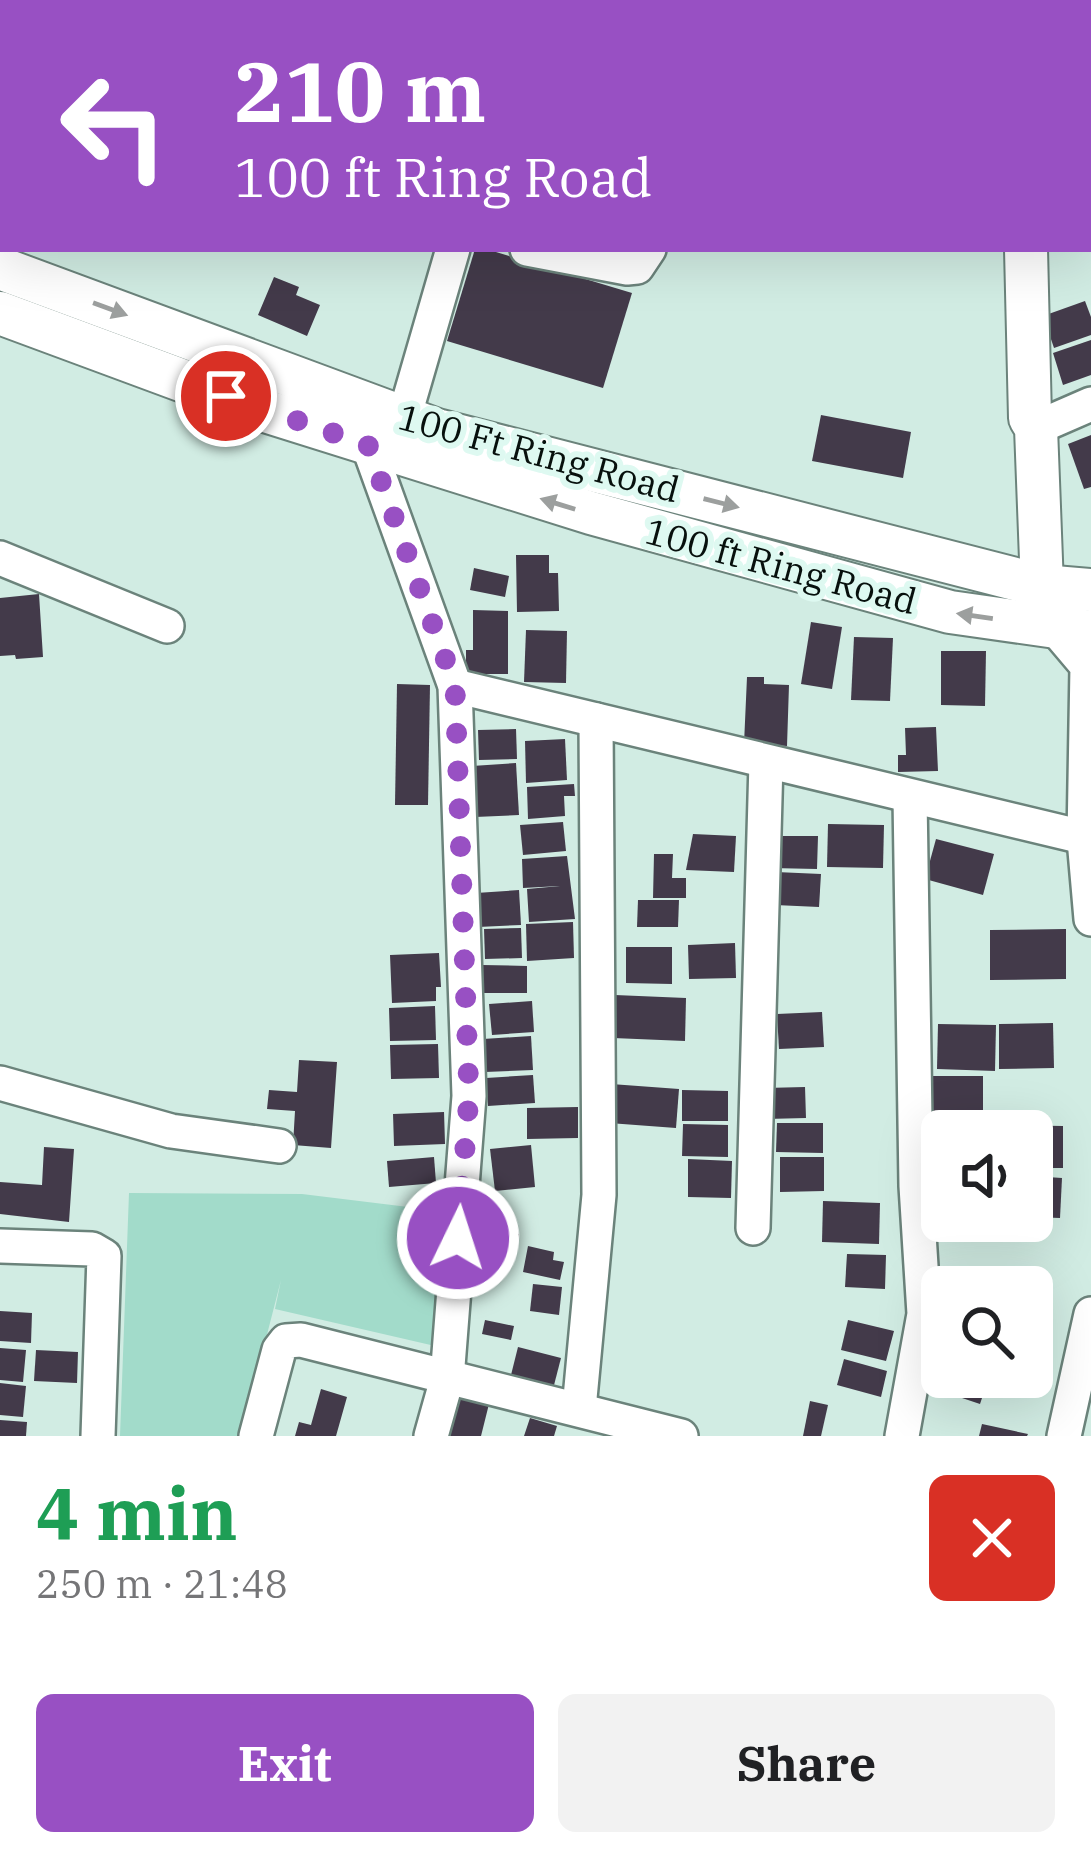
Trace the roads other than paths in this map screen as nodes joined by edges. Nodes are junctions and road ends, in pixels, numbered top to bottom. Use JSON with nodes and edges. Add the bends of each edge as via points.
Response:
{"nodes":[{"id":1,"x":452,"y":252,"type":"edge"},
{"id":2,"x":543,"y":252,"type":"edge"},
{"id":3,"x":647,"y":252,"type":"edge"},
{"id":4,"x":1028,"y":252,"type":"edge"},
{"id":5,"x":0,"y":268,"type":"edge"},
{"id":6,"x":0,"y":313,"type":"edge"},
{"id":7,"x":1091,"y":404,"type":"edge"},
{"id":8,"x":382,"y":423,"type":"junction"},
{"id":9,"x":1036,"y":428,"type":"junction"},
{"id":10,"x":0,"y":558,"type":"edge"},
{"id":11,"x":1042,"y":586,"type":"junction"},
{"id":12,"x":1091,"y":590,"type":"edge"},
{"id":13,"x":166,"y":626,"type":"dead end"},
{"id":14,"x":1073,"y":630,"type":"edge"},
{"id":15,"x":455,"y":686,"type":"junction"},
{"id":16,"x":596,"y":720,"type":"junction"},
{"id":17,"x":766,"y":761,"type":"junction"},
{"id":18,"x":910,"y":797,"type":"junction"},
{"id":19,"x":1088,"y":839,"type":"edge"},
{"id":20,"x":1091,"y":919,"type":"edge"},
{"id":21,"x":1,"y":1087,"type":"edge"},
{"id":22,"x":279,"y":1146,"type":"dead end"},
{"id":23,"x":753,"y":1228,"type":"dead end"},
{"id":24,"x":0,"y":1246,"type":"edge"},
{"id":25,"x":1091,"y":1314,"type":"edge"},
{"id":26,"x":447,"y":1379,"type":"junction"},
{"id":27,"x":578,"y":1409,"type":"junction"},
{"id":28,"x":98,"y":1436,"type":"edge"},
{"id":29,"x":256,"y":1436,"type":"edge"},
{"id":30,"x":431,"y":1436,"type":"edge"},
{"id":31,"x":681,"y":1436,"type":"edge"},
{"id":32,"x":902,"y":1436,"type":"edge"},
{"id":33,"x":1064,"y":1436,"type":"edge"}],
"edges":[{"from":1,"to":8,"type":"street"},
{"from":2,"to":3,"type":"street","via":[[627,268]]},
{"from":4,"to":9,"type":"main road"},
{"from":5,"to":8,"type":"main road","name":"100 Ft Ring Road","one_way":true},
{"from":6,"to":8,"type":"main road","name":"100 ft Ring Road"},
{"from":7,"to":9,"type":"street"},
{"from":8,"to":11,"type":"main road","name":"100 Ft Ring Road","one_way":true,"via":[[437,430]]},
{"from":14,"to":8,"type":"main road","name":"100 ft Ring Road","one_way":true,"via":[[859,590]]},
{"from":8,"to":15,"type":"street"},
{"from":9,"to":11,"type":"main road"},
{"from":10,"to":13,"type":"street"},
{"from":11,"to":12,"type":"main road","name":"100 Ft Ring Road"},
{"from":11,"to":14,"type":"main road"},
{"from":14,"to":19,"type":"street","via":[[1088,667]]},
{"from":15,"to":16,"type":"street"},
{"from":15,"to":26,"type":"street","via":[[469,1096]]},
{"from":16,"to":17,"type":"street"},
{"from":16,"to":27,"type":"street","via":[[599,1195]]},
{"from":17,"to":18,"type":"street"},
{"from":17,"to":23,"type":"street"},
{"from":18,"to":19,"type":"street"},
{"from":18,"to":32,"type":"street","via":[[924,1314]]},
{"from":19,"to":20,"type":"street"},
{"from":21,"to":22,"type":"street","via":[[172,1131]]},
{"from":24,"to":28,"type":"street","via":[[104,1256]]},
{"from":25,"to":33,"type":"street"},
{"from":26,"to":27,"type":"street"},
{"from":26,"to":29,"type":"street","via":[[286,1341]]},
{"from":26,"to":30,"type":"street"},
{"from":27,"to":31,"type":"street"}]}
